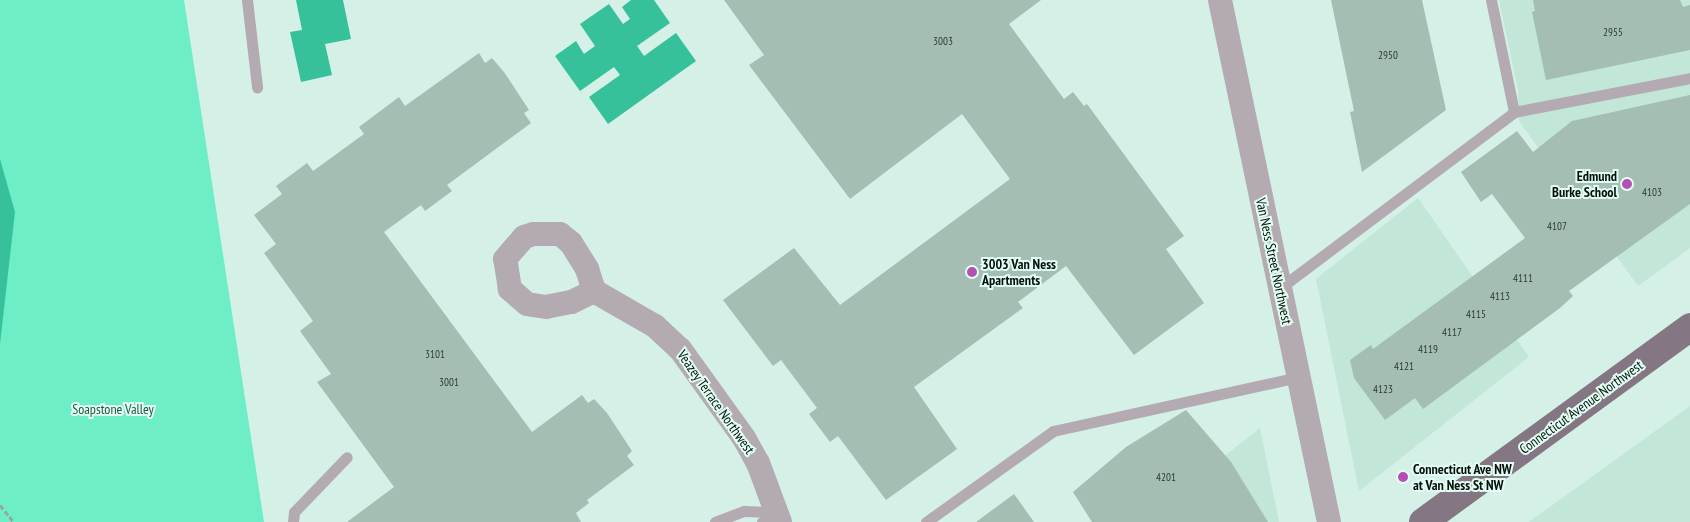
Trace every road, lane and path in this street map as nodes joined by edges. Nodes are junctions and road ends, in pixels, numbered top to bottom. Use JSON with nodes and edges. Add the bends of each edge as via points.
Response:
{"nodes":[{"id":1,"x":247,"y":0,"type":"edge"},
{"id":2,"x":1220,"y":0,"type":"edge"},
{"id":3,"x":1490,"y":0,"type":"edge"},
{"id":4,"x":1690,"y":78,"type":"edge"},
{"id":5,"x":257,"y":88,"type":"dead end"},
{"id":6,"x":1514,"y":112,"type":"junction"},
{"id":7,"x":1280,"y":288,"type":"junction"},
{"id":8,"x":594,"y":291,"type":"dead end"},
{"id":9,"x":1690,"y":327,"type":"edge"},
{"id":10,"x":1299,"y":377,"type":"junction"},
{"id":11,"x":347,"y":457,"type":"dead end"},
{"id":12,"x":0,"y":505,"type":"edge"},
{"id":13,"x":773,"y":519,"type":"edge"},
{"id":14,"x":14,"y":522,"type":"edge"},
{"id":15,"x":292,"y":522,"type":"edge"},
{"id":16,"x":715,"y":522,"type":"edge"},
{"id":17,"x":926,"y":522,"type":"edge"},
{"id":18,"x":1329,"y":522,"type":"edge"},
{"id":19,"x":1423,"y":522,"type":"edge"}],
"edges":[{"from":1,"to":5,"type":"lane"},
{"from":2,"to":7,"type":"street","name":"Van Ness Street Northwest"},
{"from":3,"to":6,"type":"lane"},
{"from":4,"to":6,"type":"lane"},
{"from":6,"to":7,"type":"lane"},
{"from":7,"to":10,"type":"street","name":"Van Ness Street Northwest"},
{"from":8,"to":13,"type":"street","name":"Veazey Terrace Northwest","via":[[655,326],[680,350],[744,438],[758,463]]},
{"from":9,"to":19,"type":"main road","name":"Connecticut Avenue Northwest"},
{"from":10,"to":17,"type":"lane","via":[[1053,431]]},
{"from":10,"to":18,"type":"street","name":"Van Ness Street Northwest"},
{"from":11,"to":15,"type":"lane","via":[[294,512]]},
{"from":12,"to":14,"type":"path"},
{"from":13,"to":16,"type":"lane","via":[[744,511]]}]}
